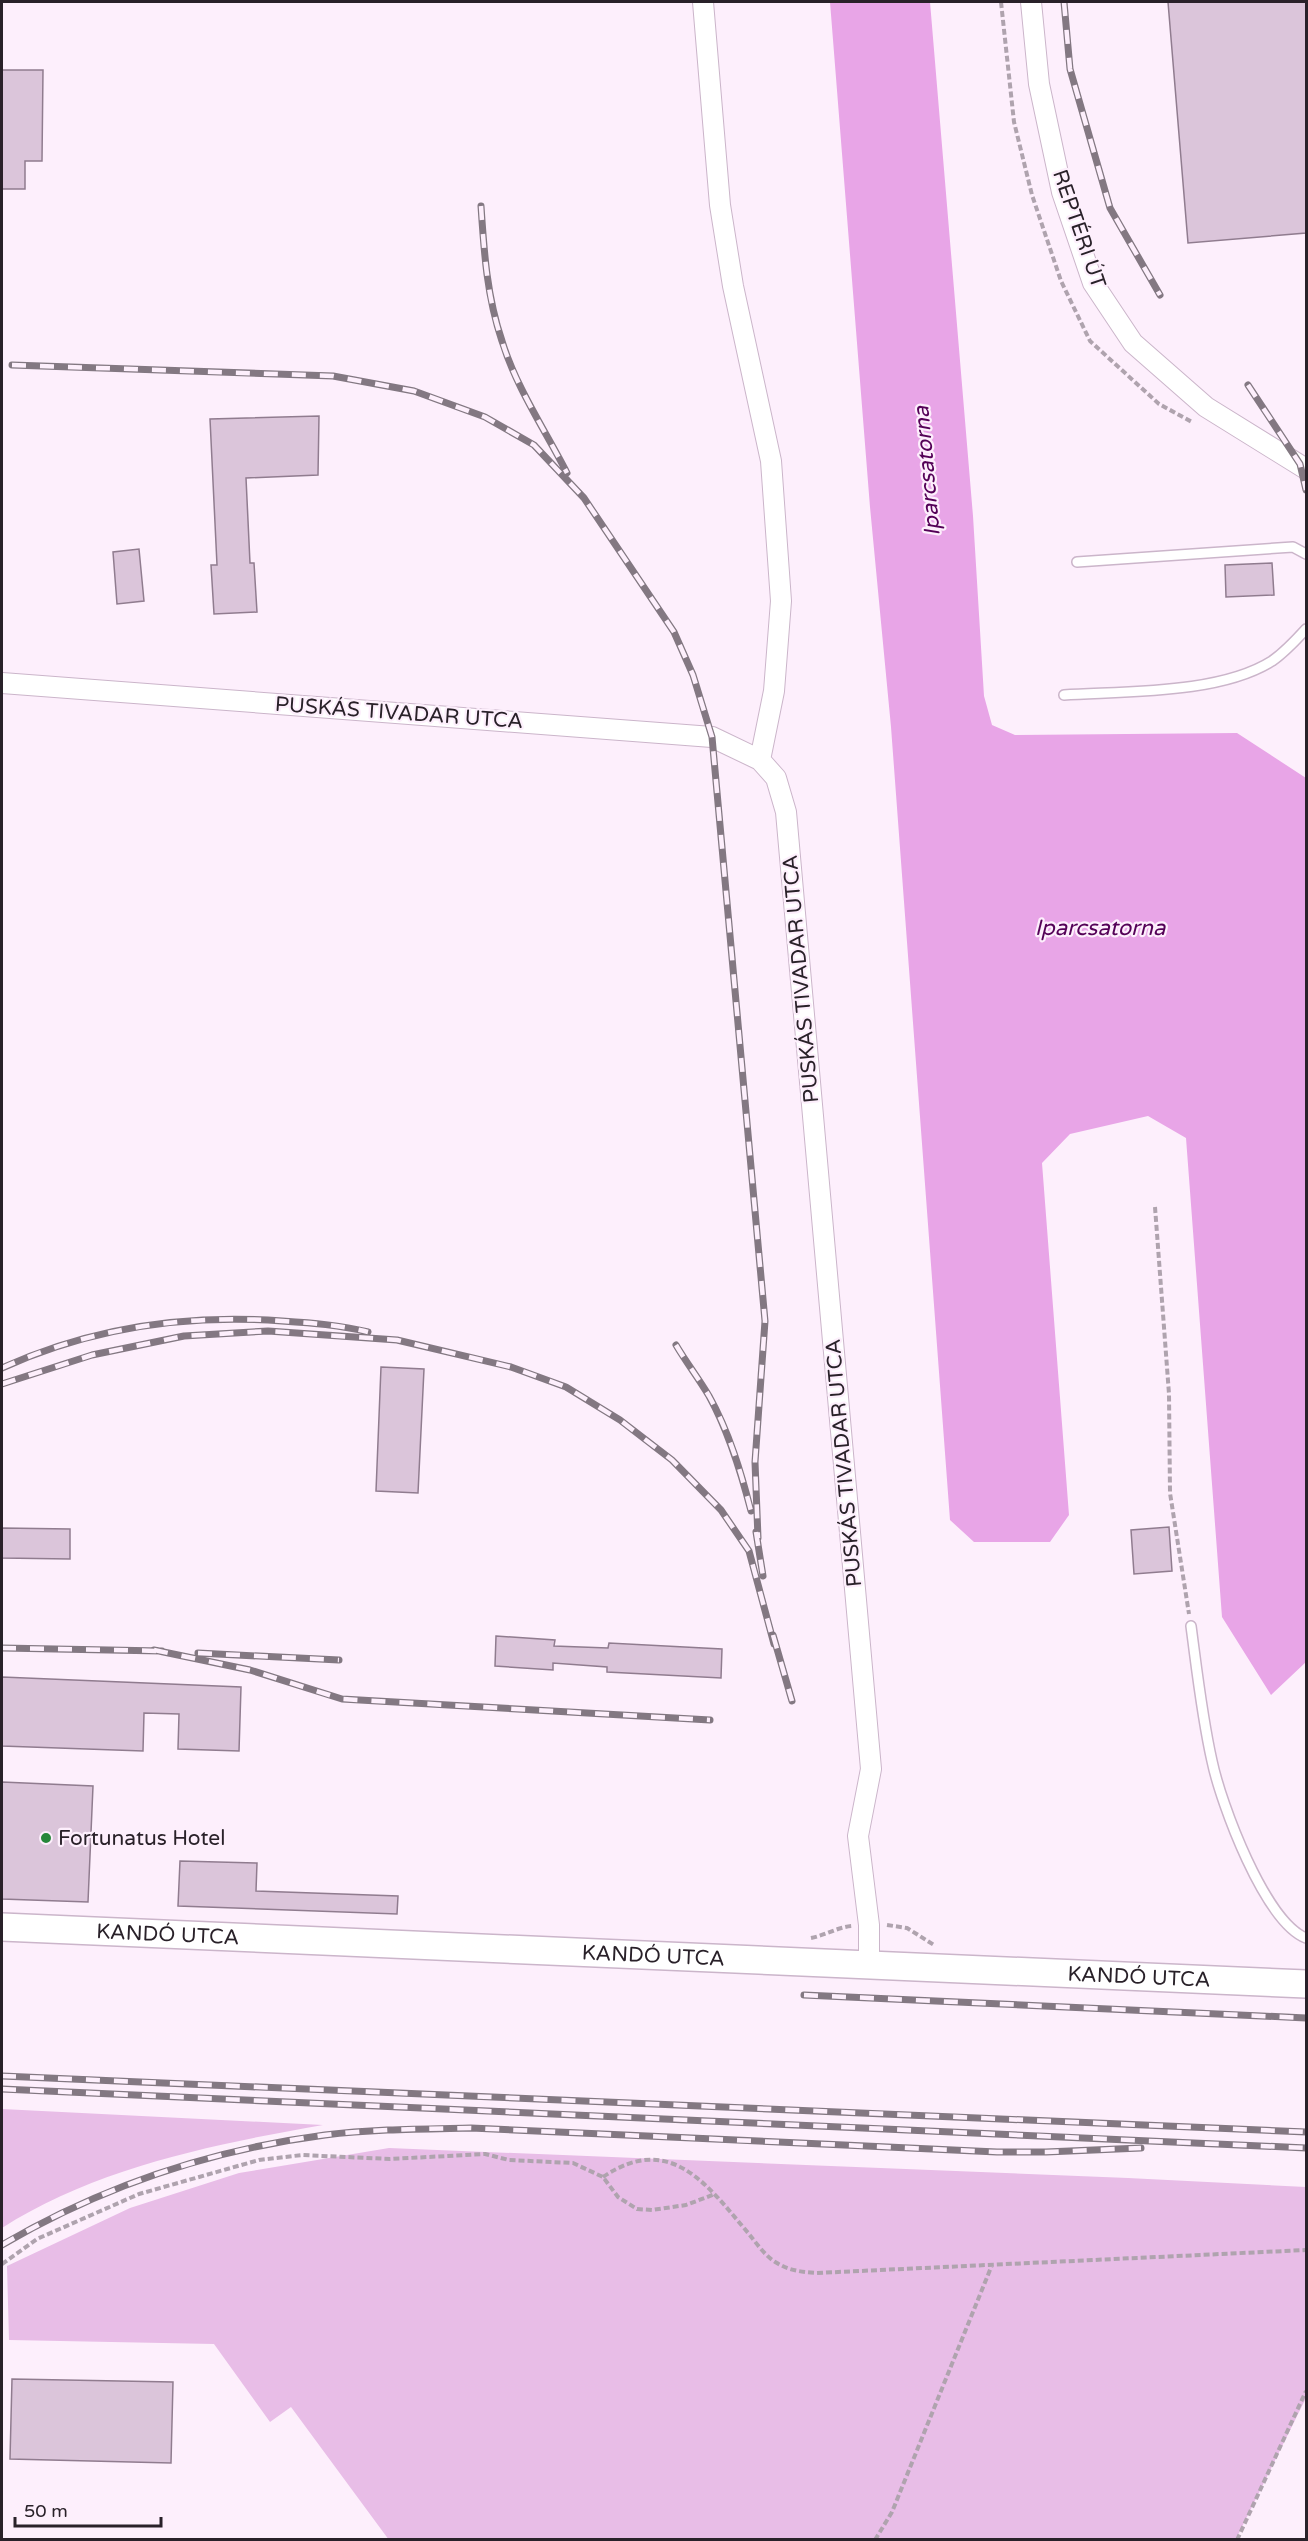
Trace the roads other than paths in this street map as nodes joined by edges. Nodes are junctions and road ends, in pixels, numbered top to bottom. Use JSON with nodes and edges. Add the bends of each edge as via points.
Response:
{"nodes":[{"id":1,"x":703,"y":2,"type":"edge"},
{"id":2,"x":1030,"y":2,"type":"edge"},
{"id":3,"x":1306,"y":469,"type":"edge"},
{"id":4,"x":1306,"y":554,"type":"edge"},
{"id":5,"x":1077,"y":562,"type":"dead end"},
{"id":6,"x":1306,"y":629,"type":"edge"},
{"id":7,"x":2,"y":682,"type":"edge"},
{"id":8,"x":1064,"y":695,"type":"dead end"},
{"id":9,"x":760,"y":760,"type":"junction"},
{"id":10,"x":1191,"y":1626,"type":"road end"},
{"id":11,"x":2,"y":1927,"type":"edge"},
{"id":12,"x":1306,"y":1938,"type":"edge"},
{"id":13,"x":869,"y":1966,"type":"junction"},
{"id":14,"x":1306,"y":1984,"type":"edge"}],
"edges":[{"from":1,"to":9,"type":"street","via":[[720,205],[772,473],[781,601],[774,691]]},
{"from":2,"to":3,"type":"street","name":"REPTÉRI ÚT","via":[[1039,84],[1062,192],[1093,283],[1133,343],[1206,407]]},
{"from":4,"to":5,"type":"lane","via":[[1293,547]]},
{"from":6,"to":8,"type":"lane","via":[[1273,660],[1239,677],[1204,685]]},
{"from":7,"to":9,"type":"street","name":"PUSKÁS TIVADAR UTCA","via":[[712,737]]},
{"from":9,"to":13,"type":"street","name":"PUSKÁS TIVADAR UTCA","via":[[776,778],[786,812],[871,1769],[858,1836],[869,1925]]},
{"from":10,"to":12,"type":"lane","via":[[1212,1764],[1231,1822],[1261,1889],[1281,1920]]},
{"from":11,"to":13,"type":"street","name":"KANDÓ UTCA"},
{"from":13,"to":14,"type":"street","name":"KANDÓ UTCA"}]}
